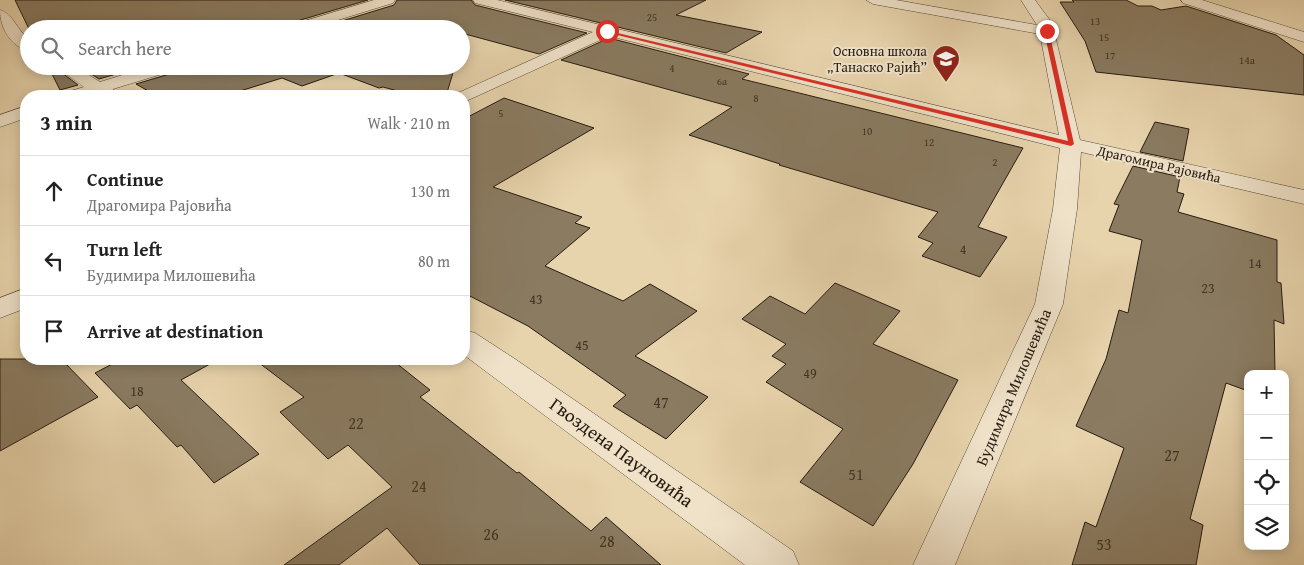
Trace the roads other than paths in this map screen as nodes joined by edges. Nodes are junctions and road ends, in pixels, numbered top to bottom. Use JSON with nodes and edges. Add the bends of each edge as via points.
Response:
{"nodes":[{"id":1,"x":388,"y":0,"type":"edge"},
{"id":2,"x":480,"y":0,"type":"edge"},
{"id":3,"x":873,"y":0,"type":"edge"},
{"id":4,"x":1028,"y":0,"type":"edge"},
{"id":5,"x":1188,"y":0,"type":"edge"},
{"id":6,"x":0,"y":14,"type":"edge"},
{"id":7,"x":322,"y":20,"type":"edge"},
{"id":8,"x":607,"y":31,"type":"junction"},
{"id":9,"x":1047,"y":31,"type":"junction"},
{"id":10,"x":1304,"y":37,"type":"edge"},
{"id":11,"x":20,"y":40,"type":"edge"},
{"id":12,"x":78,"y":75,"type":"edge"},
{"id":13,"x":147,"y":75,"type":"edge"},
{"id":14,"x":102,"y":90,"type":"edge"},
{"id":15,"x":110,"y":90,"type":"edge"},
{"id":16,"x":470,"y":94,"type":"edge"},
{"id":17,"x":20,"y":114,"type":"edge"},
{"id":18,"x":0,"y":121,"type":"edge"},
{"id":19,"x":1071,"y":144,"type":"junction"},
{"id":20,"x":1304,"y":197,"type":"edge"},
{"id":21,"x":20,"y":300,"type":"edge"},
{"id":22,"x":0,"y":309,"type":"edge"},
{"id":23,"x":470,"y":344,"type":"edge"},
{"id":24,"x":778,"y":565,"type":"edge"},
{"id":25,"x":934,"y":565,"type":"edge"}],
"edges":[{"from":1,"to":7,"type":"street"},
{"from":2,"to":8,"type":"street","name":"Драгомира Рајовића"},
{"from":3,"to":9,"type":"street"},
{"from":4,"to":9,"type":"street","name":"Будимира Милошевића"},
{"from":5,"to":10,"type":"street"},
{"from":6,"to":11,"type":"street"},
{"from":8,"to":16,"type":"street"},
{"from":8,"to":19,"type":"street","name":"Драгомира Рајовића"},
{"from":9,"to":19,"type":"street","name":"Будимира Милошевића"},
{"from":12,"to":14,"type":"street"},
{"from":13,"to":15,"type":"street"},
{"from":17,"to":18,"type":"street"},
{"from":19,"to":20,"type":"street","name":"Драгомира Рајовића"},
{"from":19,"to":25,"type":"street","name":"Будимира Милошевића","via":[[1065,209],[1049,304]]},
{"from":21,"to":22,"type":"street"},
{"from":23,"to":24,"type":"street","name":"Гвоздена Пауновића"}]}
